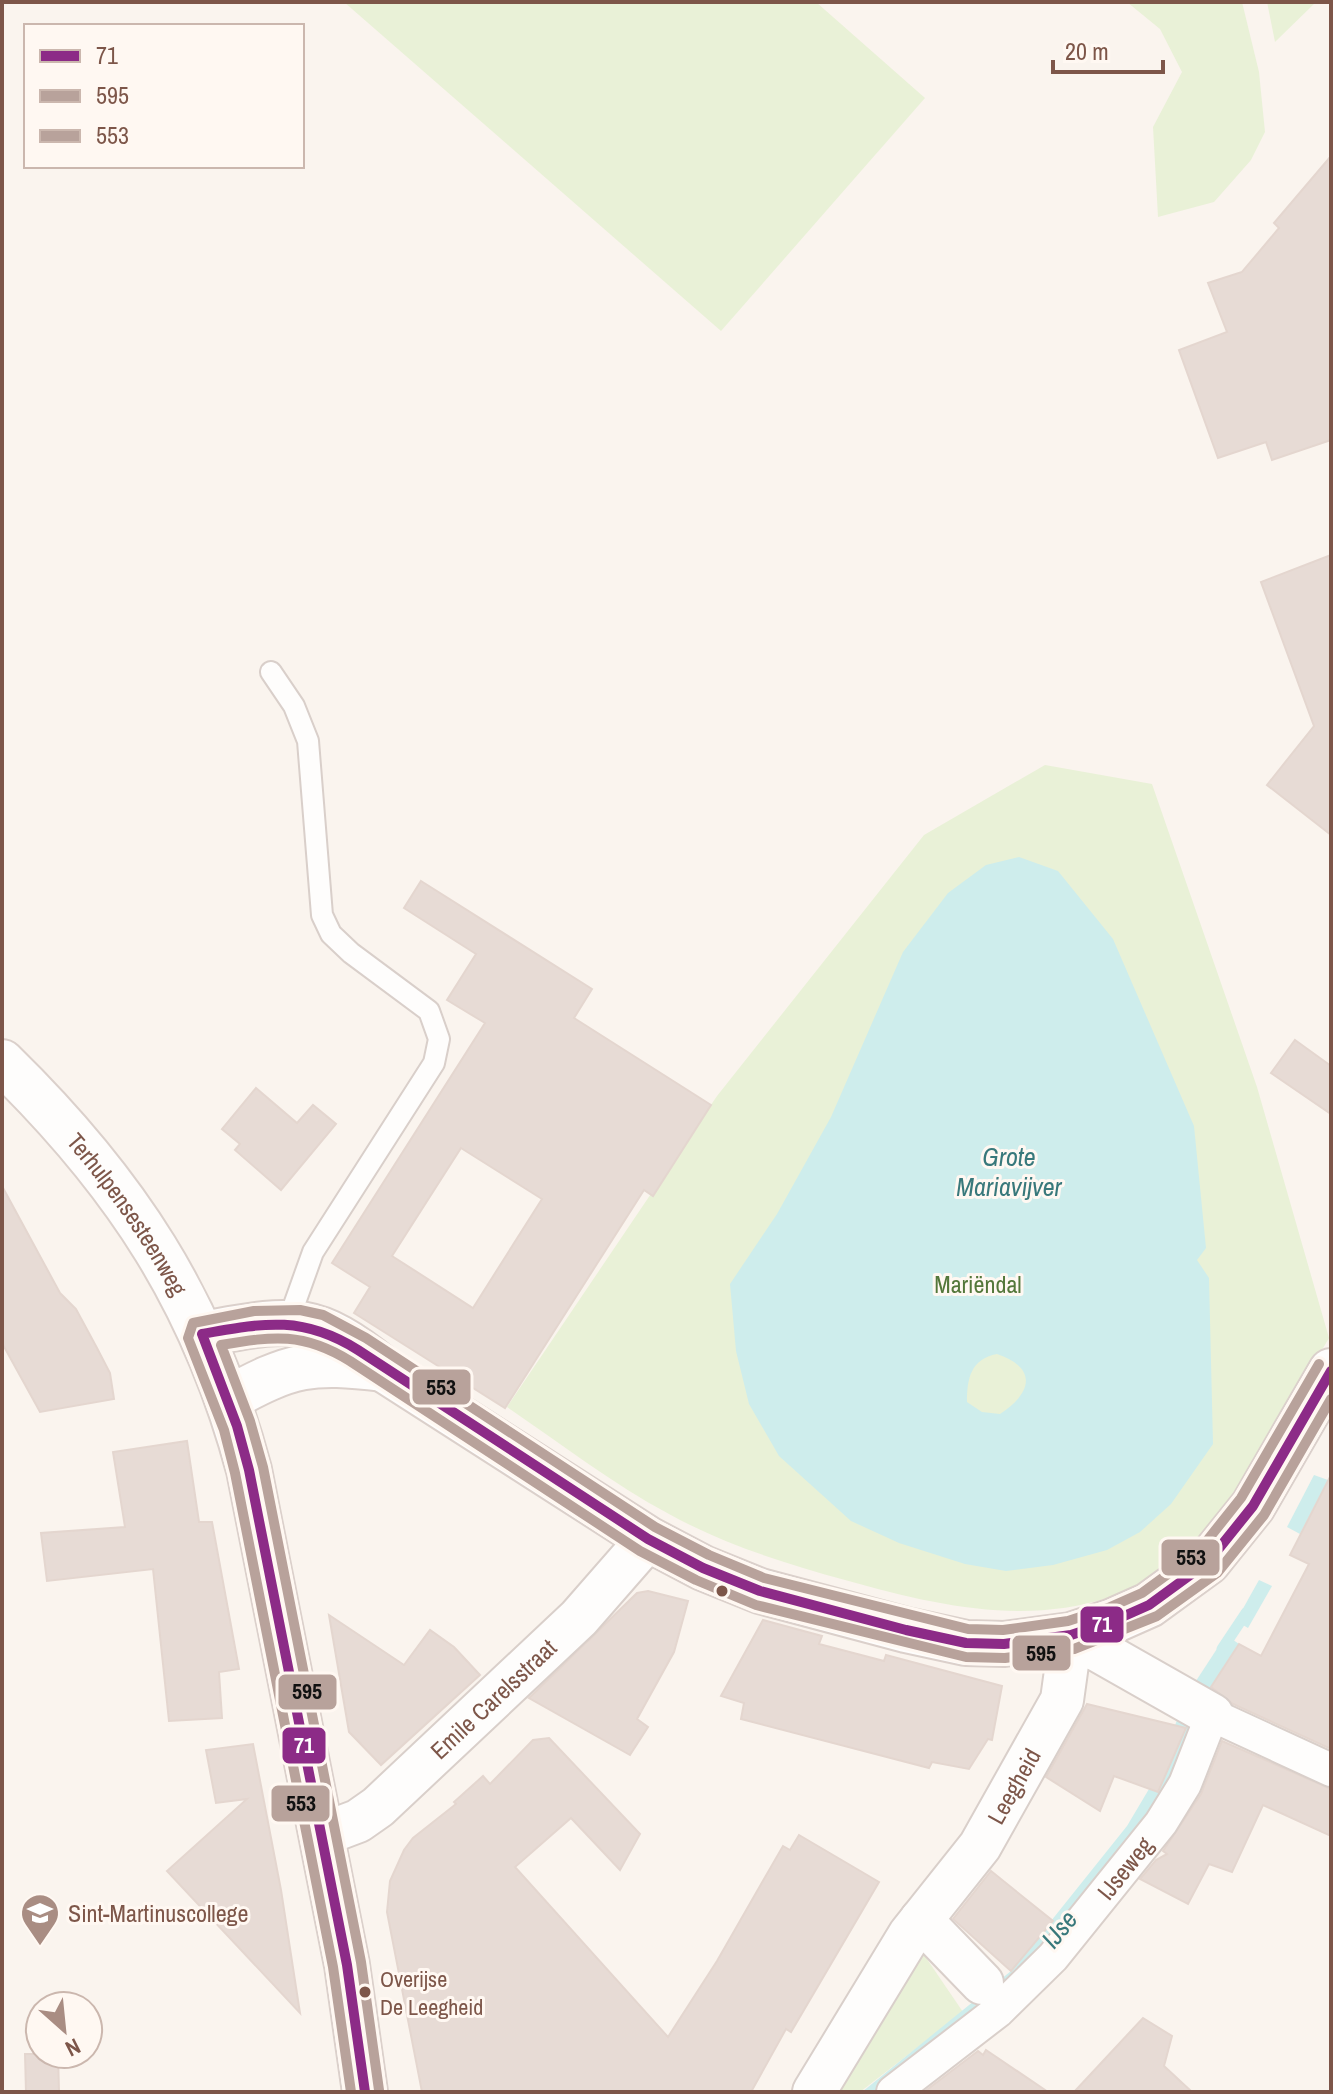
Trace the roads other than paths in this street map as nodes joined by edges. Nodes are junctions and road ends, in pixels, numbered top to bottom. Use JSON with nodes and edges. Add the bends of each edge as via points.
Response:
{"nodes":[{"id":1,"x":271,"y":672,"type":"dead end"},
{"id":2,"x":2,"y":1062,"type":"edge"},
{"id":3,"x":288,"y":1322,"type":"junction"},
{"id":4,"x":202,"y":1334,"type":"junction"},
{"id":5,"x":383,"y":1369,"type":"junction"},
{"id":6,"x":1331,"y":1371,"type":"edge"},
{"id":7,"x":228,"y":1399,"type":"junction"},
{"id":8,"x":648,"y":1539,"type":"junction"},
{"id":9,"x":1071,"y":1635,"type":"junction"},
{"id":10,"x":1212,"y":1715,"type":"junction"},
{"id":11,"x":1331,"y":1770,"type":"edge"},
{"id":12,"x":321,"y":1835,"type":"junction"},
{"id":13,"x":921,"y":1920,"type":"junction"},
{"id":14,"x":982,"y":1983,"type":"dead end"},
{"id":15,"x":365,"y":2092,"type":"edge"},
{"id":16,"x":814,"y":2092,"type":"edge"},
{"id":17,"x":893,"y":2092,"type":"edge"}],
"edges":[{"from":1,"to":3,"type":"lane","via":[[294,706],[308,741],[326,925],[351,953],[429,1011],[439,1039],[434,1063],[313,1252]]},
{"from":2,"to":4,"type":"main road","name":"Terhulpensesteenweg","via":[[82,1144],[151,1238]]},
{"from":3,"to":4,"type":"main road"},
{"from":3,"to":5,"type":"main road","via":[[321,1327],[349,1341]]},
{"from":4,"to":7,"type":"main road","name":"Terhulpensesteenweg"},
{"from":5,"to":7,"type":"main road","via":[[308,1365]]},
{"from":5,"to":8,"type":"main road"},
{"from":6,"to":9,"type":"main road","via":[[1253,1506],[1208,1562],[1149,1605]]},
{"from":7,"to":12,"type":"main road","name":"Terhulpensesteenweg","via":[[249,1470]]},
{"from":8,"to":9,"type":"main road","via":[[760,1591],[906,1630],[966,1643]]},
{"from":8,"to":12,"type":"street","name":"Emile Carelsstraat","via":[[579,1618],[378,1807]]},
{"from":9,"to":10,"type":"street"},
{"from":9,"to":13,"type":"street","name":"Leegheid","via":[[1062,1700],[980,1846]]},
{"from":10,"to":11,"type":"street"},
{"from":10,"to":17,"type":"street","name":"IJseweg","via":[[1185,1784],[1161,1823],[1053,1957],[998,2011]]},
{"from":12,"to":15,"type":"main road","name":"Terhulpensesteenweg"},
{"from":13,"to":14,"type":"street"},
{"from":13,"to":16,"type":"street","name":"Leegheid"}]}
